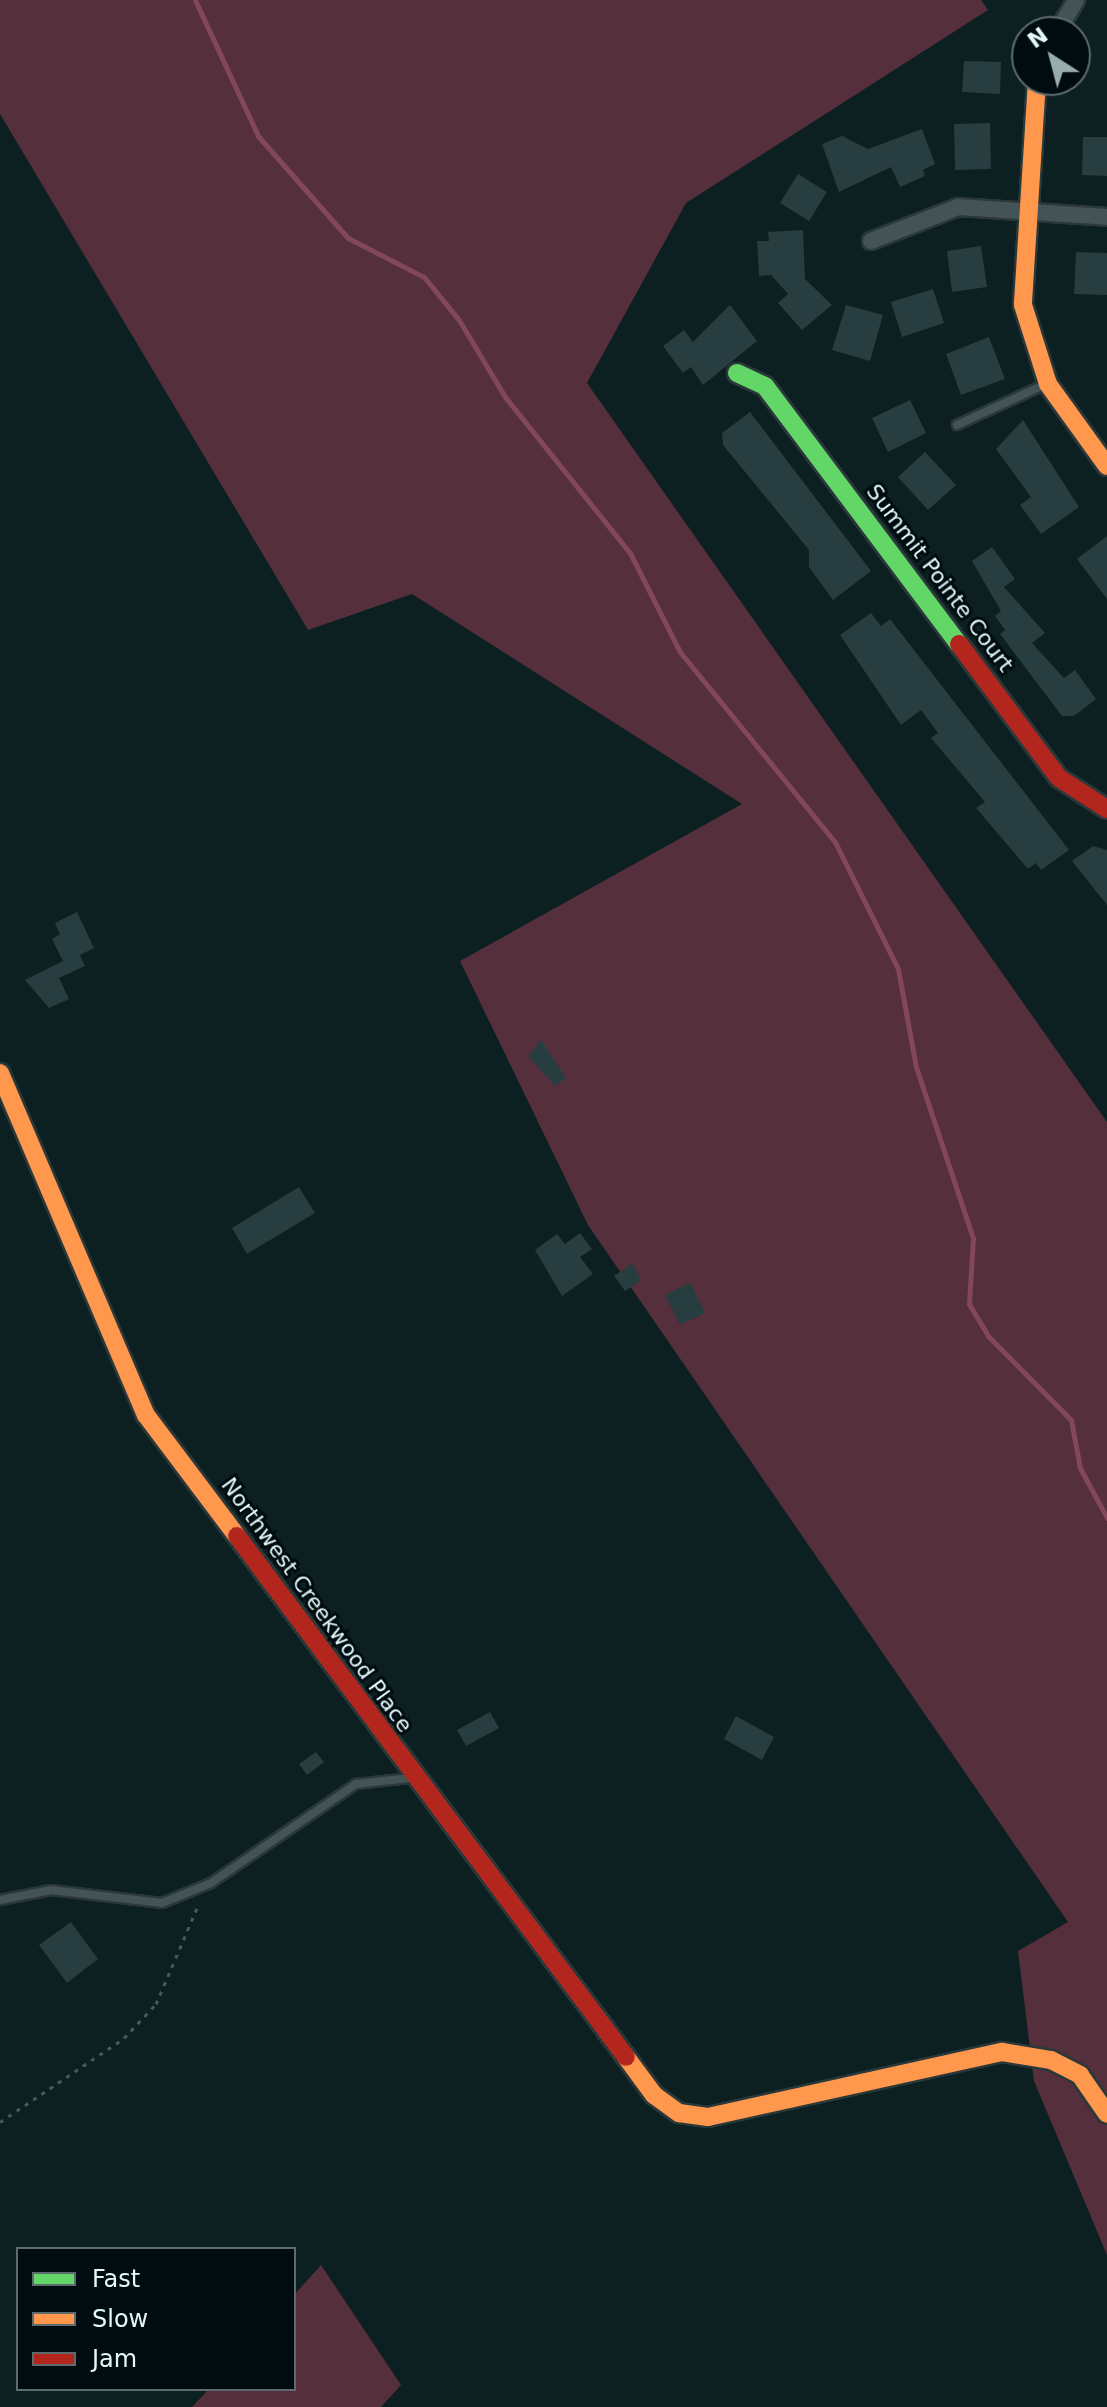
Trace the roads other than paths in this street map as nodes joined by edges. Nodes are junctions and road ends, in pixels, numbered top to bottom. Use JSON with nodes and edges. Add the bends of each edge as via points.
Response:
{"nodes":[{"id":1,"x":1036,"y":96,"type":"edge"},
{"id":2,"x":1025,"y":213,"type":"junction"},
{"id":3,"x":1107,"y":217,"type":"edge"},
{"id":4,"x":871,"y":241,"type":"dead end"},
{"id":5,"x":737,"y":373,"type":"dead end"},
{"id":6,"x":1048,"y":384,"type":"junction"},
{"id":7,"x":957,"y":425,"type":"dead end"},
{"id":8,"x":1107,"y":466,"type":"edge"},
{"id":9,"x":1107,"y":809,"type":"edge"},
{"id":10,"x":0,"y":1073,"type":"edge"},
{"id":11,"x":414,"y":1778,"type":"junction"},
{"id":12,"x":0,"y":1900,"type":"edge"},
{"id":13,"x":1107,"y":2114,"type":"edge"}],
"edges":[{"from":1,"to":2,"type":"street"},
{"from":2,"to":3,"type":"street"},
{"from":2,"to":4,"type":"street","via":[[938,210]]},
{"from":2,"to":6,"type":"street","via":[[1023,305]]},
{"from":5,"to":9,"type":"street","name":"Summit Pointe Court","via":[[765,386],[1059,778]]},
{"from":6,"to":7,"type":"lane"},
{"from":6,"to":8,"type":"street"},
{"from":10,"to":11,"type":"street","name":"Northwest Creekwood Place","via":[[146,1415]]},
{"from":11,"to":12,"type":"lane","via":[[376,1778],[330,1797],[211,1883],[162,1903],[51,1890]]},
{"from":11,"to":13,"type":"street","name":"Northwest Creekwood Place","via":[[636,2074],[679,2113],[757,2109],[1002,2052],[1051,2060],[1080,2075]]}]}
